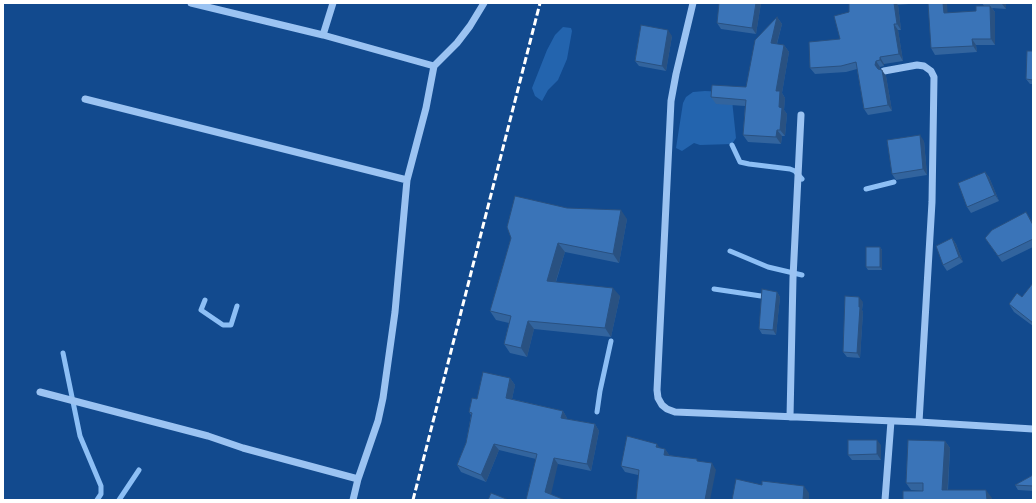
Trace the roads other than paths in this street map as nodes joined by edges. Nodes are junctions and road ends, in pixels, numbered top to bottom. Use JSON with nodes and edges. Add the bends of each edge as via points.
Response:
{"nodes":[{"id":1,"x":191,"y":3,"type":"edge"},
{"id":2,"x":333,"y":3,"type":"edge"},
{"id":3,"x":484,"y":3,"type":"edge"},
{"id":4,"x":693,"y":3,"type":"edge"},
{"id":5,"x":323,"y":35,"type":"junction"},
{"id":6,"x":434,"y":66,"type":"junction"},
{"id":7,"x":884,"y":71,"type":"edge"},
{"id":8,"x":85,"y":99,"type":"dead end"},
{"id":9,"x":801,"y":115,"type":"dead end"},
{"id":10,"x":407,"y":180,"type":"junction"},
{"id":11,"x":40,"y":392,"type":"dead end"},
{"id":12,"x":790,"y":417,"type":"junction"},
{"id":13,"x":891,"y":421,"type":"junction"},
{"id":14,"x":919,"y":422,"type":"junction"},
{"id":15,"x":1033,"y":429,"type":"edge"},
{"id":16,"x":358,"y":479,"type":"junction"},
{"id":17,"x":353,"y":500,"type":"edge"},
{"id":18,"x":884,"y":500,"type":"edge"}],
"edges":[{"from":1,"to":5,"type":"street"},
{"from":2,"to":5,"type":"street"},
{"from":3,"to":6,"type":"street","via":[[457,43]]},
{"from":4,"to":12,"type":"street","via":[[671,101],[656,390],[662,405],[667,410],[675,412]]},
{"from":5,"to":6,"type":"street"},
{"from":6,"to":10,"type":"street"},
{"from":7,"to":14,"type":"street","via":[[917,65],[924,66],[934,77],[932,202]]},
{"from":8,"to":10,"type":"street"},
{"from":9,"to":12,"type":"street","via":[[793,278]]},
{"from":10,"to":16,"type":"street","via":[[395,312],[383,398]]},
{"from":11,"to":16,"type":"street"},
{"from":12,"to":13,"type":"street"},
{"from":13,"to":14,"type":"street"},
{"from":13,"to":18,"type":"street"},
{"from":14,"to":15,"type":"street"},
{"from":16,"to":17,"type":"street"}]}
